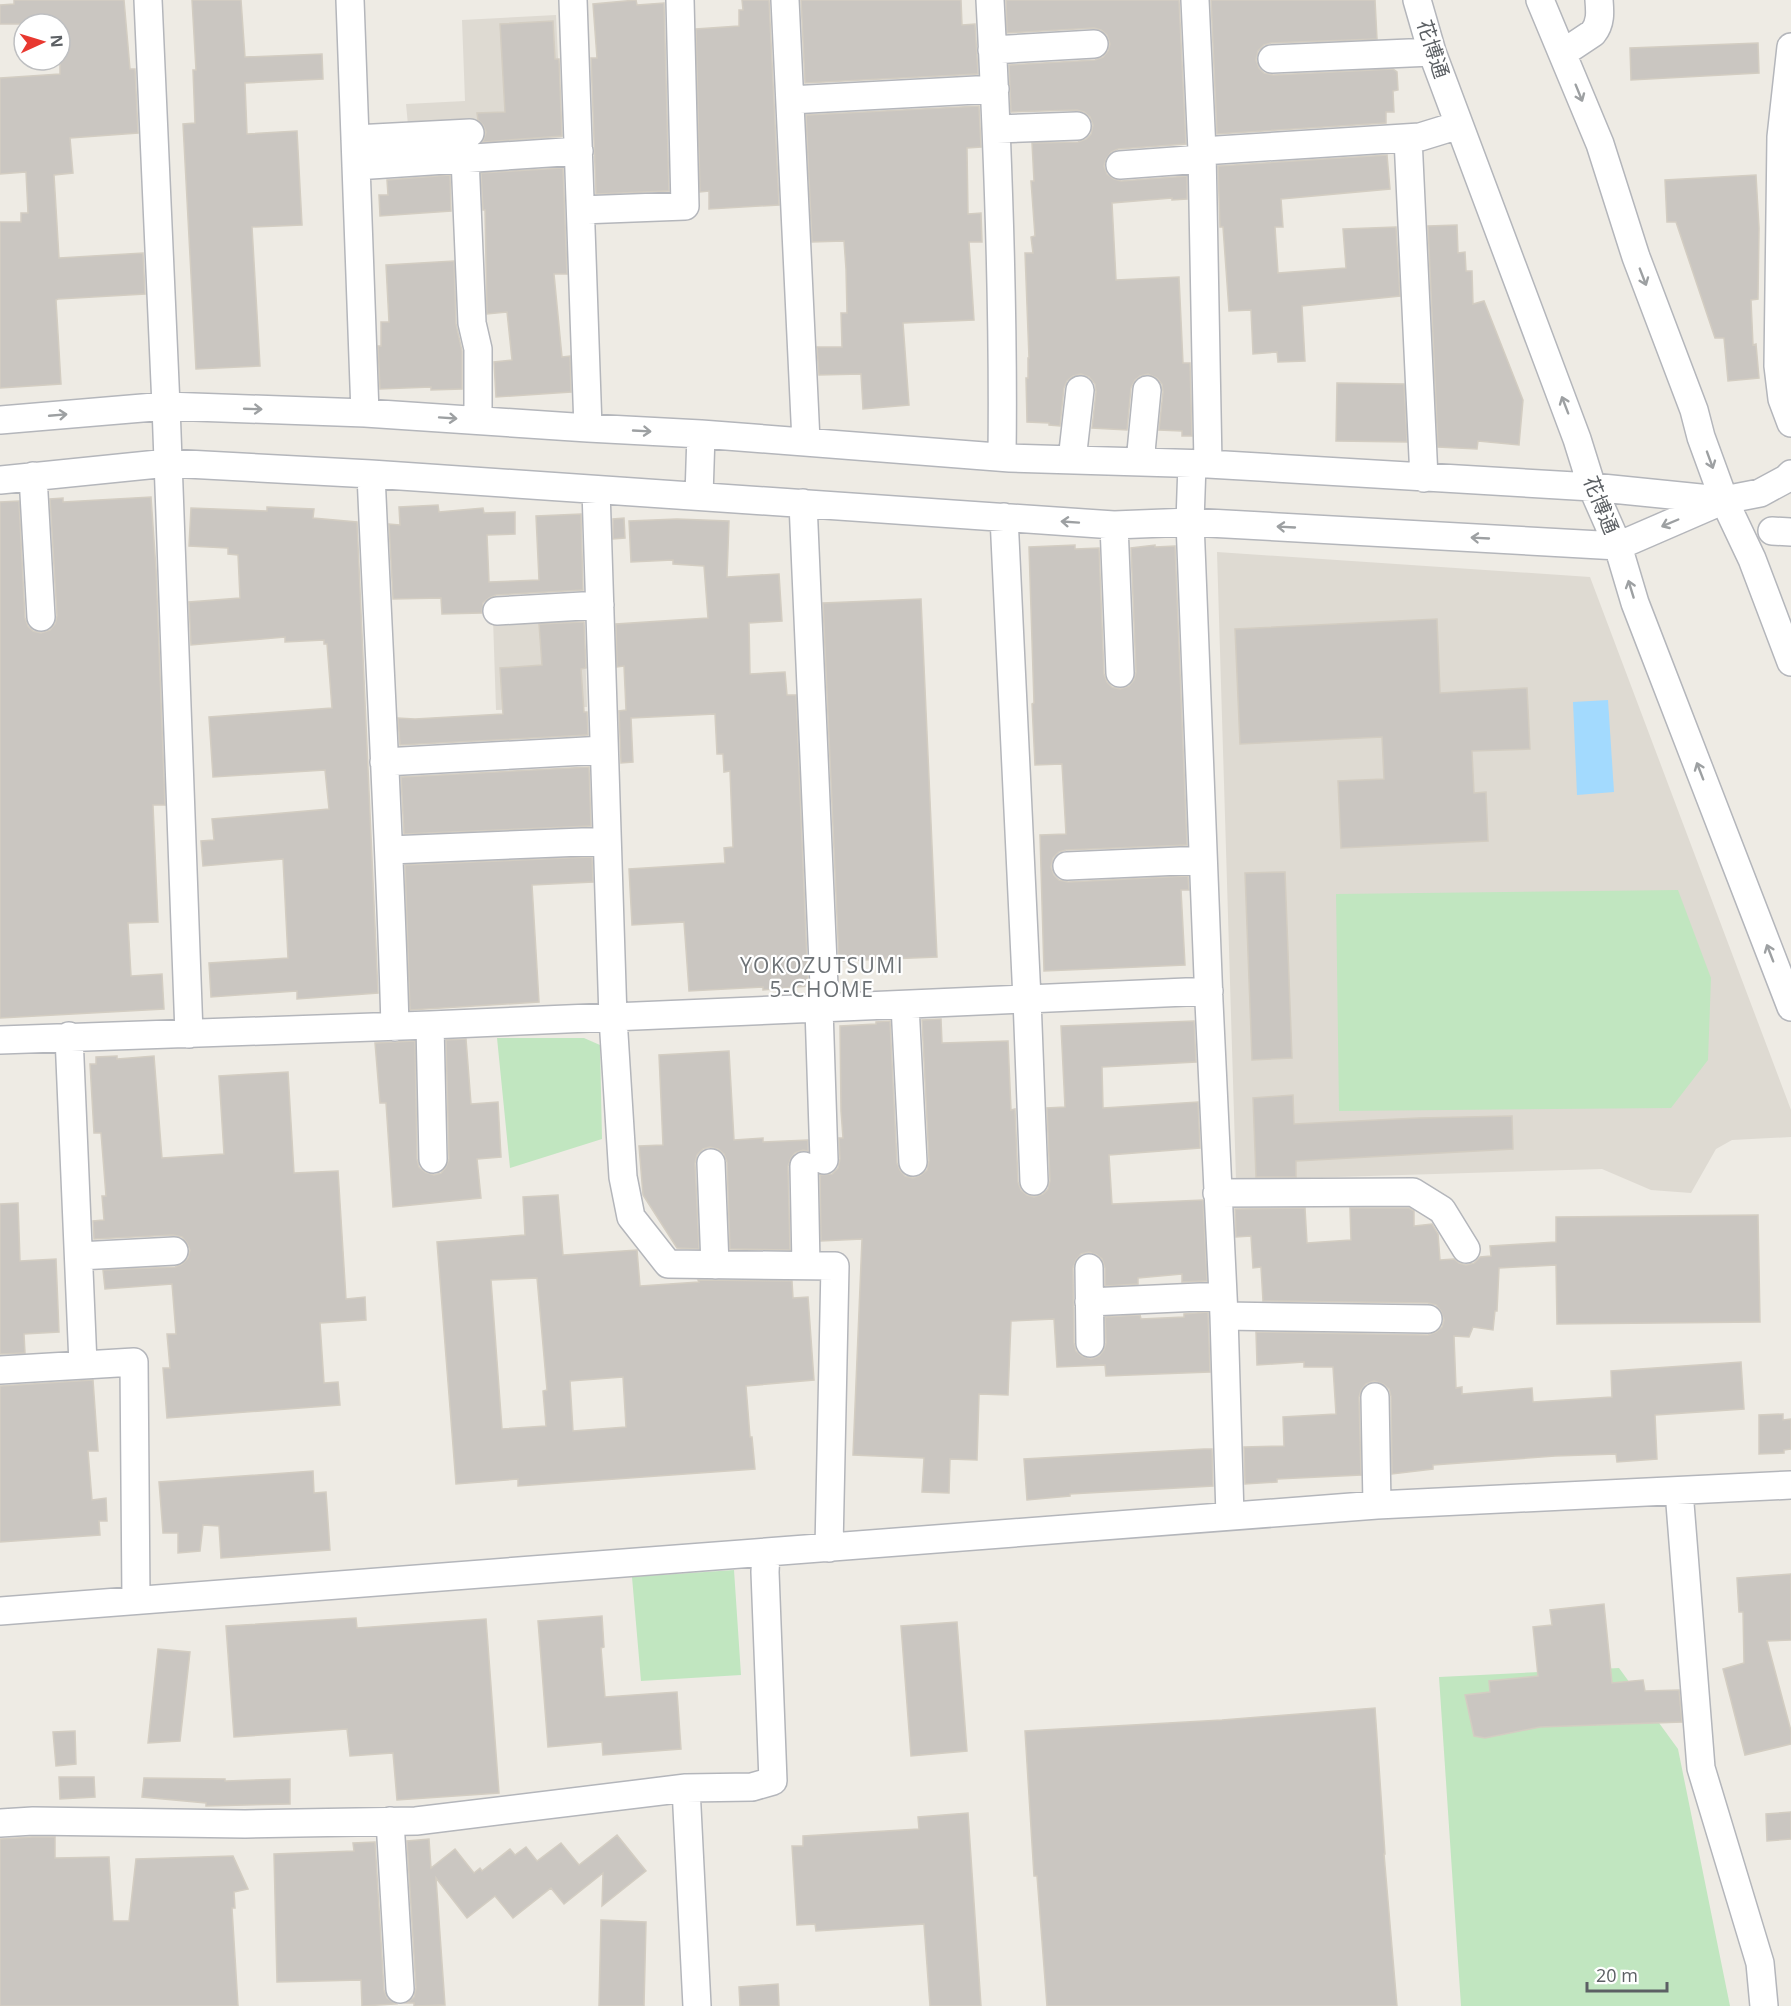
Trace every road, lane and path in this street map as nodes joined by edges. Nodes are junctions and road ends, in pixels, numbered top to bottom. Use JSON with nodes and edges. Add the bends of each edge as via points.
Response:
{"nodes":[{"id":1,"x":148,"y":0,"type":"edge"},
{"id":2,"x":350,"y":0,"type":"edge"},
{"id":3,"x":573,"y":0,"type":"edge"},
{"id":4,"x":680,"y":0,"type":"edge"},
{"id":5,"x":785,"y":0,"type":"edge"},
{"id":6,"x":990,"y":0,"type":"edge"},
{"id":7,"x":1195,"y":0,"type":"edge"},
{"id":8,"x":1417,"y":0,"type":"edge"},
{"id":9,"x":1540,"y":0,"type":"edge"},
{"id":10,"x":1599,"y":0,"type":"edge"},
{"id":11,"x":1094,"y":44,"type":"dead end"},
{"id":12,"x":1791,"y":47,"type":"edge"},
{"id":13,"x":993,"y":50,"type":"junction"},
{"id":14,"x":1432,"y":52,"type":"junction"},
{"id":15,"x":1563,"y":53,"type":"junction"},
{"id":16,"x":1272,"y":59,"type":"dead end"},
{"id":17,"x":995,"y":89,"type":"junction"},
{"id":18,"x":790,"y":100,"type":"junction"},
{"id":19,"x":1459,"y":125,"type":"junction"},
{"id":20,"x":1077,"y":126,"type":"dead end"},
{"id":21,"x":997,"y":129,"type":"junction"},
{"id":22,"x":1408,"y":138,"type":"junction"},
{"id":23,"x":355,"y":139,"type":"junction"},
{"id":24,"x":468,"y":146,"type":"junction"},
{"id":25,"x":579,"y":151,"type":"junction"},
{"id":26,"x":1202,"y":155,"type":"junction"},
{"id":27,"x":1120,"y":165,"type":"dead end"},
{"id":28,"x":356,"y":166,"type":"junction"},
{"id":29,"x":580,"y":210,"type":"junction"},
{"id":30,"x":1080,"y":390,"type":"dead end"},
{"id":31,"x":1147,"y":390,"type":"dead end"},
{"id":32,"x":166,"y":406,"type":"junction"},
{"id":33,"x":365,"y":412,"type":"junction"},
{"id":34,"x":0,"y":420,"type":"edge"},
{"id":35,"x":478,"y":420,"type":"junction"},
{"id":36,"x":1791,"y":423,"type":"edge"},
{"id":37,"x":588,"y":428,"type":"junction"},
{"id":38,"x":700,"y":434,"type":"junction"},
{"id":39,"x":806,"y":441,"type":"junction"},
{"id":40,"x":1002,"y":457,"type":"junction"},
{"id":41,"x":1072,"y":460,"type":"junction"},
{"id":42,"x":1140,"y":462,"type":"junction"},
{"id":43,"x":168,"y":463,"type":"junction"},
{"id":44,"x":1200,"y":464,"type":"junction"},
{"id":45,"x":371,"y":474,"type":"junction"},
{"id":46,"x":1791,"y":474,"type":"edge"},
{"id":47,"x":33,"y":476,"type":"junction"},
{"id":48,"x":1424,"y":478,"type":"junction"},
{"id":49,"x":0,"y":480,"type":"edge"},
{"id":50,"x":1592,"y":487,"type":"junction"},
{"id":51,"x":596,"y":490,"type":"junction"},
{"id":52,"x":699,"y":496,"type":"junction"},
{"id":53,"x":1724,"y":500,"type":"junction"},
{"id":54,"x":803,"y":503,"type":"junction"},
{"id":55,"x":1004,"y":517,"type":"junction"},
{"id":56,"x":1190,"y":522,"type":"junction"},
{"id":57,"x":1114,"y":525,"type":"junction"},
{"id":58,"x":1618,"y":546,"type":"junction"},
{"id":59,"x":600,"y":605,"type":"junction"},
{"id":60,"x":497,"y":611,"type":"dead end"},
{"id":61,"x":41,"y":617,"type":"dead end"},
{"id":62,"x":1791,"y":662,"type":"edge"},
{"id":63,"x":1120,"y":673,"type":"dead end"},
{"id":64,"x":604,"y":750,"type":"junction"},
{"id":65,"x":384,"y":762,"type":"junction"},
{"id":66,"x":607,"y":841,"type":"junction"},
{"id":67,"x":390,"y":850,"type":"junction"},
{"id":68,"x":1203,"y":860,"type":"junction"},
{"id":69,"x":1067,"y":866,"type":"dead end"},
{"id":70,"x":1209,"y":991,"type":"junction"},
{"id":71,"x":1027,"y":999,"type":"junction"},
{"id":72,"x":905,"y":1005,"type":"junction"},
{"id":73,"x":1791,"y":1007,"type":"edge"},
{"id":74,"x":822,"y":1009,"type":"junction"},
{"id":75,"x":613,"y":1018,"type":"junction"},
{"id":76,"x":430,"y":1026,"type":"junction"},
{"id":77,"x":395,"y":1027,"type":"junction"},
{"id":78,"x":189,"y":1034,"type":"junction"},
{"id":79,"x":69,"y":1036,"type":"junction"},
{"id":80,"x":0,"y":1040,"type":"edge"},
{"id":81,"x":433,"y":1159,"type":"dead end"},
{"id":82,"x":913,"y":1162,"type":"dead end"},
{"id":83,"x":711,"y":1163,"type":"dead end"},
{"id":84,"x":1034,"y":1181,"type":"dead end"},
{"id":85,"x":1217,"y":1193,"type":"junction"},
{"id":86,"x":1466,"y":1249,"type":"dead end"},
{"id":87,"x":174,"y":1251,"type":"dead end"},
{"id":88,"x":78,"y":1256,"type":"junction"},
{"id":89,"x":715,"y":1265,"type":"junction"},
{"id":90,"x":806,"y":1265,"type":"junction"},
{"id":91,"x":1089,"y":1268,"type":"dead end"},
{"id":92,"x":1089,"y":1302,"type":"junction"},
{"id":93,"x":1223,"y":1306,"type":"junction"},
{"id":94,"x":1428,"y":1319,"type":"dead end"},
{"id":95,"x":1090,"y":1343,"type":"dead end"},
{"id":96,"x":83,"y":1364,"type":"junction"},
{"id":97,"x":0,"y":1370,"type":"edge"},
{"id":98,"x":1375,"y":1397,"type":"dead end"},
{"id":99,"x":1791,"y":1485,"type":"edge"},
{"id":100,"x":1679,"y":1491,"type":"junction"},
{"id":101,"x":1377,"y":1505,"type":"junction"},
{"id":102,"x":1230,"y":1516,"type":"junction"},
{"id":103,"x":829,"y":1548,"type":"junction"},
{"id":104,"x":766,"y":1552,"type":"junction"},
{"id":105,"x":135,"y":1599,"type":"junction"},
{"id":106,"x":0,"y":1611,"type":"edge"},
{"id":107,"x":686,"y":1788,"type":"junction"},
{"id":108,"x":390,"y":1821,"type":"junction"},
{"id":109,"x":0,"y":1822,"type":"edge"},
{"id":110,"x":400,"y":1989,"type":"dead end"},
{"id":111,"x":698,"y":2006,"type":"edge"},
{"id":112,"x":1764,"y":2006,"type":"edge"}],
"edges":[{"from":1,"to":32,"type":"street"},
{"from":2,"to":23,"type":"street"},
{"from":3,"to":25,"type":"street"},
{"from":4,"to":29,"type":"street","via":[[685,206]]},
{"from":5,"to":18,"type":"street"},
{"from":6,"to":13,"type":"street"},
{"from":7,"to":26,"type":"street"},
{"from":8,"to":14,"type":"street","name":"花博通"},
{"from":9,"to":15,"type":"street"},
{"from":10,"to":15,"type":"street","via":[[1600,17],[1593,33]]},
{"from":11,"to":13,"type":"street"},
{"from":12,"to":36,"type":"street","via":[[1781,137],[1778,366],[1782,399]]},
{"from":13,"to":17,"type":"street"},
{"from":14,"to":16,"type":"street"},
{"from":14,"to":19,"type":"street","name":"花博通"},
{"from":15,"to":53,"type":"street","one_way":true,"via":[[1600,144],[1636,257]]},
{"from":17,"to":18,"type":"street"},
{"from":17,"to":21,"type":"street"},
{"from":18,"to":39,"type":"street"},
{"from":19,"to":22,"type":"street"},
{"from":50,"to":19,"type":"street","name":"花博通","one_way":true},
{"from":20,"to":21,"type":"street"},
{"from":21,"to":40,"type":"street"},
{"from":22,"to":26,"type":"street"},
{"from":22,"to":48,"type":"street"},
{"from":23,"to":24,"type":"street"},
{"from":23,"to":28,"type":"street"},
{"from":24,"to":25,"type":"street"},
{"from":24,"to":28,"type":"street"},
{"from":24,"to":35,"type":"street"},
{"from":25,"to":29,"type":"street"},
{"from":26,"to":27,"type":"street"},
{"from":26,"to":44,"type":"street"},
{"from":28,"to":33,"type":"street"},
{"from":29,"to":37,"type":"street"},
{"from":30,"to":41,"type":"street"},
{"from":31,"to":42,"type":"street"},
{"from":32,"to":33,"type":"street","one_way":true},
{"from":34,"to":32,"type":"street","one_way":true},
{"from":32,"to":43,"type":"street"},
{"from":33,"to":35,"type":"street","one_way":true},
{"from":35,"to":37,"type":"street"},
{"from":37,"to":38,"type":"street","one_way":true},
{"from":38,"to":39,"type":"street"},
{"from":38,"to":52,"type":"street"},
{"from":39,"to":40,"type":"street"},
{"from":40,"to":41,"type":"street"},
{"from":41,"to":42,"type":"street"},
{"from":42,"to":44,"type":"street"},
{"from":43,"to":45,"type":"street"},
{"from":43,"to":47,"type":"street"},
{"from":43,"to":78,"type":"street"},
{"from":44,"to":48,"type":"street"},
{"from":44,"to":56,"type":"street"},
{"from":45,"to":51,"type":"street"},
{"from":45,"to":65,"type":"street"},
{"from":46,"to":53,"type":"street","via":[[1760,493]]},
{"from":47,"to":49,"type":"street"},
{"from":47,"to":61,"type":"street"},
{"from":48,"to":50,"type":"street"},
{"from":50,"to":53,"type":"street"},
{"from":50,"to":58,"type":"street","name":"花博通"},
{"from":51,"to":52,"type":"street"},
{"from":51,"to":59,"type":"street"},
{"from":52,"to":54,"type":"street"},
{"from":53,"to":58,"type":"street","one_way":true},
{"from":53,"to":62,"type":"street","via":[[1752,559]]},
{"from":54,"to":55,"type":"street"},
{"from":54,"to":74,"type":"street"},
{"from":57,"to":55,"type":"street","one_way":true},
{"from":55,"to":71,"type":"street"},
{"from":56,"to":57,"type":"street"},
{"from":58,"to":56,"type":"street","one_way":true},
{"from":56,"to":68,"type":"street"},
{"from":57,"to":63,"type":"street"},
{"from":73,"to":58,"type":"street","name":"花博通","one_way":true,"via":[[1635,603]]},
{"from":59,"to":60,"type":"street"},
{"from":59,"to":64,"type":"street"},
{"from":64,"to":65,"type":"street"},
{"from":64,"to":66,"type":"street"},
{"from":65,"to":67,"type":"street"},
{"from":66,"to":67,"type":"street"},
{"from":66,"to":75,"type":"street"},
{"from":67,"to":77,"type":"street"},
{"from":68,"to":69,"type":"street"},
{"from":68,"to":70,"type":"street"},
{"from":70,"to":71,"type":"street"},
{"from":70,"to":85,"type":"street"},
{"from":71,"to":72,"type":"street"},
{"from":71,"to":84,"type":"street"},
{"from":72,"to":74,"type":"street"},
{"from":72,"to":82,"type":"street"},
{"from":74,"to":75,"type":"street"},
{"from":74,"to":90,"type":"street"},
{"from":75,"to":76,"type":"street"},
{"from":75,"to":89,"type":"street","via":[[623,1177],[631,1216],[668,1264]]},
{"from":76,"to":77,"type":"street"},
{"from":76,"to":81,"type":"street"},
{"from":77,"to":78,"type":"street"},
{"from":78,"to":79,"type":"street"},
{"from":79,"to":80,"type":"street"},
{"from":79,"to":88,"type":"street"},
{"from":83,"to":89,"type":"street"},
{"from":85,"to":86,"type":"street","via":[[1413,1192],[1442,1210]]},
{"from":85,"to":93,"type":"street"},
{"from":87,"to":88,"type":"street"},
{"from":88,"to":96,"type":"street"},
{"from":89,"to":90,"type":"street"},
{"from":90,"to":103,"type":"street","via":[[834,1266]]},
{"from":91,"to":92,"type":"street"},
{"from":92,"to":93,"type":"street"},
{"from":92,"to":95,"type":"street"},
{"from":93,"to":94,"type":"street"},
{"from":93,"to":102,"type":"street"},
{"from":96,"to":97,"type":"street"},
{"from":96,"to":105,"type":"street","via":[[134,1362]]},
{"from":98,"to":101,"type":"street"},
{"from":99,"to":100,"type":"street"},
{"from":100,"to":101,"type":"street"},
{"from":100,"to":112,"type":"street","via":[[1701,1768],[1760,1963]]},
{"from":101,"to":102,"type":"street"},
{"from":102,"to":103,"type":"street"},
{"from":103,"to":104,"type":"street"},
{"from":104,"to":105,"type":"street"},
{"from":104,"to":107,"type":"street","via":[[773,1781],[752,1786]]},
{"from":105,"to":106,"type":"street"},
{"from":107,"to":108,"type":"street"},
{"from":107,"to":111,"type":"street"},
{"from":108,"to":109,"type":"street"},
{"from":108,"to":110,"type":"street"}]}
